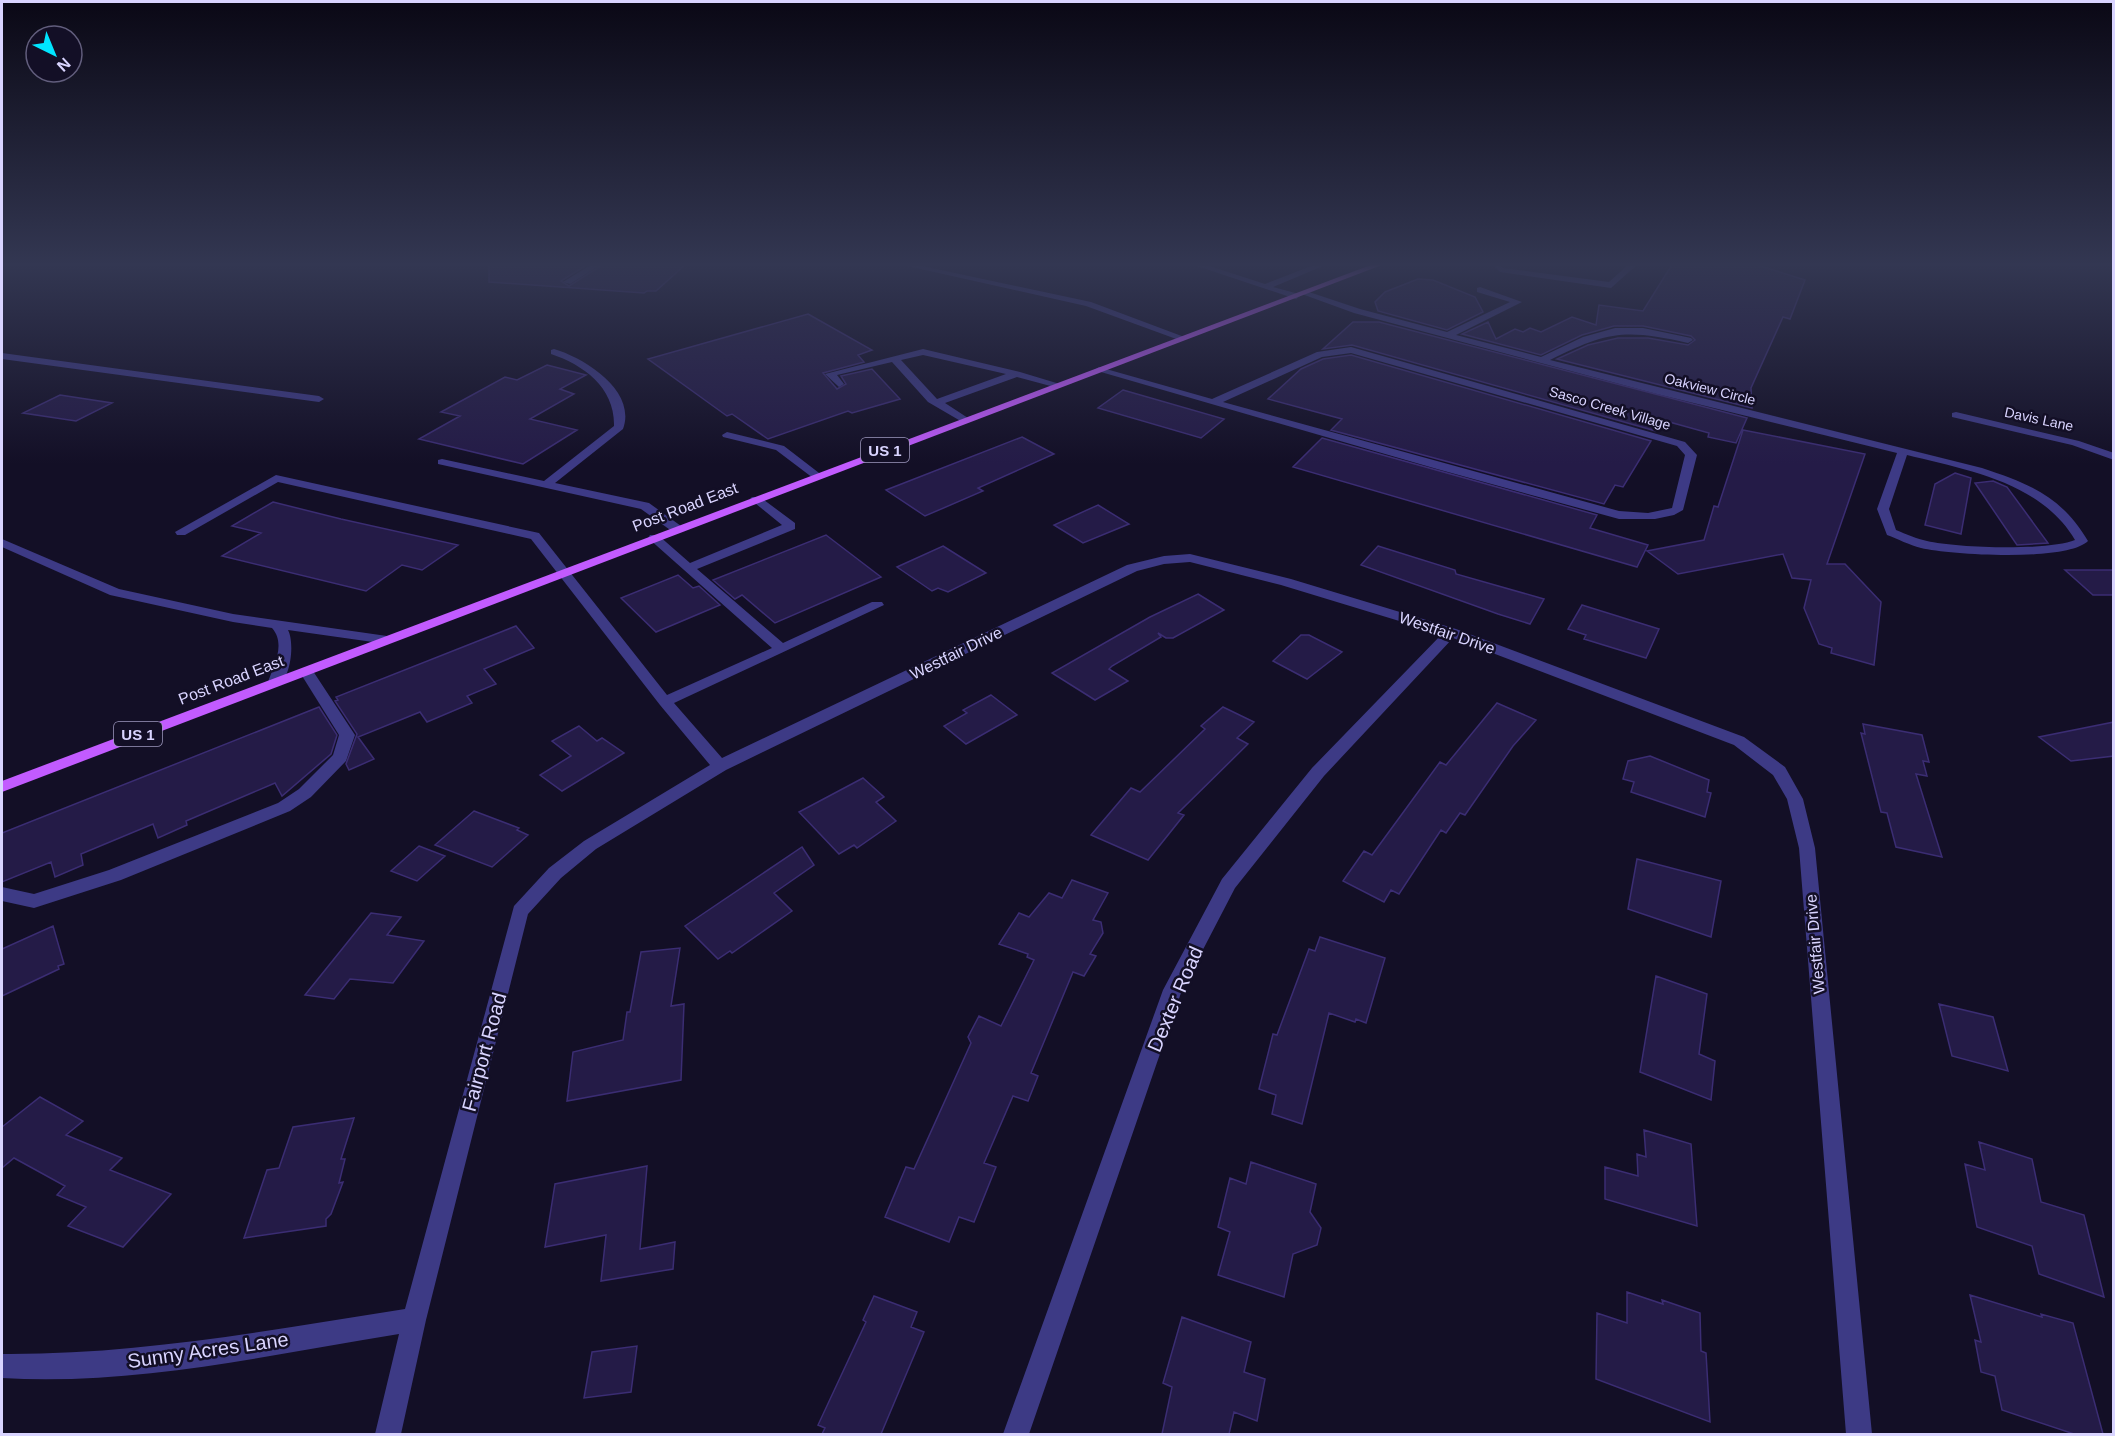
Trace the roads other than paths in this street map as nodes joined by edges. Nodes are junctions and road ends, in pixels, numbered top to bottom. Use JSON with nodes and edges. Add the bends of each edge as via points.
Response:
{"nodes":[{"id":1,"x":1160,"y":330,"type":"edge"},
{"id":2,"x":1204,"y":330,"type":"edge"},
{"id":3,"x":1429,"y":330,"type":"edge"},
{"id":4,"x":1459,"y":330,"type":"edge"},
{"id":5,"x":1616,"y":330,"type":"edge"},
{"id":6,"x":1616,"y":330,"type":"edge"},
{"id":7,"x":1448,"y":335,"type":"junction"},
{"id":8,"x":1182,"y":338,"type":"junction"},
{"id":9,"x":1688,"y":340,"type":"dead end"},
{"id":10,"x":554,"y":352,"type":"dead end"},
{"id":11,"x":2,"y":356,"type":"edge"},
{"id":12,"x":894,"y":359,"type":"junction"},
{"id":13,"x":1542,"y":360,"type":"junction"},
{"id":14,"x":1099,"y":370,"type":"junction"},
{"id":15,"x":1017,"y":374,"type":"junction"},
{"id":16,"x":839,"y":384,"type":"dead end"},
{"id":17,"x":1058,"y":385,"type":"junction"},
{"id":18,"x":319,"y":399,"type":"dead end"},
{"id":19,"x":1214,"y":402,"type":"junction"},
{"id":20,"x":936,"y":403,"type":"junction"},
{"id":21,"x":1956,"y":415,"type":"dead end"},
{"id":22,"x":964,"y":420,"type":"junction"},
{"id":23,"x":728,"y":435,"type":"dead end"},
{"id":24,"x":1903,"y":451,"type":"junction"},
{"id":25,"x":2114,"y":457,"type":"edge"},
{"id":26,"x":442,"y":462,"type":"dead end"},
{"id":27,"x":817,"y":476,"type":"junction"},
{"id":28,"x":547,"y":484,"type":"junction"},
{"id":29,"x":756,"y":499,"type":"junction"},
{"id":30,"x":678,"y":529,"type":"junction"},
{"id":31,"x":181,"y":532,"type":"dead end"},
{"id":32,"x":654,"y":538,"type":"junction"},
{"id":33,"x":2,"y":543,"type":"edge"},
{"id":34,"x":688,"y":568,"type":"junction"},
{"id":35,"x":565,"y":572,"type":"junction"},
{"id":36,"x":877,"y":605,"type":"dead end"},
{"id":37,"x":276,"y":624,"type":"junction"},
{"id":38,"x":1451,"y":632,"type":"junction"},
{"id":39,"x":387,"y":640,"type":"junction"},
{"id":40,"x":782,"y":649,"type":"junction"},
{"id":41,"x":306,"y":671,"type":"junction"},
{"id":42,"x":275,"y":682,"type":"junction"},
{"id":43,"x":664,"y":702,"type":"junction"},
{"id":44,"x":720,"y":766,"type":"junction"},
{"id":45,"x":2,"y":786,"type":"edge"},
{"id":46,"x":2,"y":894,"type":"edge"},
{"id":47,"x":414,"y":1320,"type":"junction"},
{"id":48,"x":2,"y":1366,"type":"edge"},
{"id":49,"x":388,"y":1434,"type":"edge"},
{"id":50,"x":1016,"y":1434,"type":"edge"},
{"id":51,"x":1859,"y":1434,"type":"edge"}],
"edges":[{"from":1,"to":8,"type":"street"},
{"from":2,"to":8,"type":"main road","name":"Post Road East","number":"US 1"},
{"from":3,"to":7,"type":"street","name":"Oakview Circle"},
{"from":4,"to":7,"type":"street"},
{"from":5,"to":13,"type":"street"},
{"from":6,"to":9,"type":"street"},
{"from":7,"to":13,"type":"street","name":"Oakview Circle"},
{"from":8,"to":14,"type":"main road","name":"Post Road East","number":"US 1"},
{"from":10,"to":28,"type":"street","via":[[571,357],[597,375],[618,408],[619,427]]},
{"from":11,"to":18,"type":"street"},
{"from":12,"to":15,"type":"street","via":[[923,352]]},
{"from":12,"to":16,"type":"street","via":[[830,374]]},
{"from":12,"to":20,"type":"street"},
{"from":13,"to":24,"type":"street","name":"Oakview Circle"},
{"from":14,"to":17,"type":"main road","name":"Post Road East","number":"US 1"},
{"from":14,"to":19,"type":"street","name":"Sasco Creek Village"},
{"from":15,"to":17,"type":"street"},
{"from":15,"to":20,"type":"street"},
{"from":17,"to":22,"type":"main road","name":"Post Road East","number":"US 1"},
{"from":19,"to":19,"type":"street","name":"Sasco Creek Village","via":[[1441,467],[1636,516],[1662,516],[1677,510],[1691,455],[1681,444],[1661,437],[1352,350],[1320,354]]},
{"from":20,"to":22,"type":"street"},
{"from":21,"to":25,"type":"street","name":"Davis Lane","via":[[2076,443]]},
{"from":22,"to":27,"type":"main road","name":"Post Road East","number":"US 1"},
{"from":23,"to":27,"type":"street","via":[[780,448]]},
{"from":24,"to":24,"type":"street","name":"Oakview Circle","via":[[1882,509],[1891,532],[1944,548],[2035,551],[2066,548],[2082,541],[2075,525],[2040,496],[2010,482]]},
{"from":26,"to":28,"type":"street"},
{"from":27,"to":29,"type":"main road","name":"Post Road East","number":"US 1"},
{"from":28,"to":30,"type":"street","via":[[645,506]]},
{"from":29,"to":30,"type":"main road","name":"Post Road East","number":"US 1"},
{"from":29,"to":34,"type":"street","via":[[791,526]]},
{"from":30,"to":32,"type":"main road","name":"Post Road East","number":"US 1"},
{"from":31,"to":35,"type":"street","via":[[276,478],[535,536]]},
{"from":32,"to":34,"type":"street"},
{"from":32,"to":35,"type":"main road","name":"Post Road East","number":"US 1"},
{"from":33,"to":37,"type":"street","via":[[115,592]]},
{"from":34,"to":40,"type":"street"},
{"from":35,"to":39,"type":"main road","name":"Post Road East","number":"US 1"},
{"from":35,"to":43,"type":"street"},
{"from":36,"to":40,"type":"street"},
{"from":37,"to":39,"type":"street"},
{"from":37,"to":42,"type":"street","via":[[287,643]]},
{"from":38,"to":44,"type":"street","name":"Westfair Drive","via":[[1225,566],[1190,558],[1164,560],[1132,568]]},
{"from":38,"to":50,"type":"street","name":"Dexter Road","via":[[1318,772],[1228,884],[1173,990]]},
{"from":38,"to":51,"type":"street","name":"Westfair Drive","via":[[1738,741],[1779,771],[1795,799],[1806,848]]},
{"from":39,"to":41,"type":"main road","name":"Post Road East","number":"US 1"},
{"from":40,"to":43,"type":"street"},
{"from":41,"to":42,"type":"main road","name":"Post Road East","number":"US 1"},
{"from":41,"to":46,"type":"street","via":[[347,735],[340,756],[305,793],[284,807],[115,875],[34,901]]},
{"from":42,"to":45,"type":"main road","name":"Post Road East","number":"US 1"},
{"from":43,"to":44,"type":"street"},
{"from":44,"to":47,"type":"street","name":"Fairport Road","via":[[590,845],[555,873],[520,911]]},
{"from":47,"to":48,"type":"street","name":"Sunny Acres Lane","via":[[145,1360],[48,1368]]},
{"from":47,"to":49,"type":"street","name":"Fairport Road"}]}
